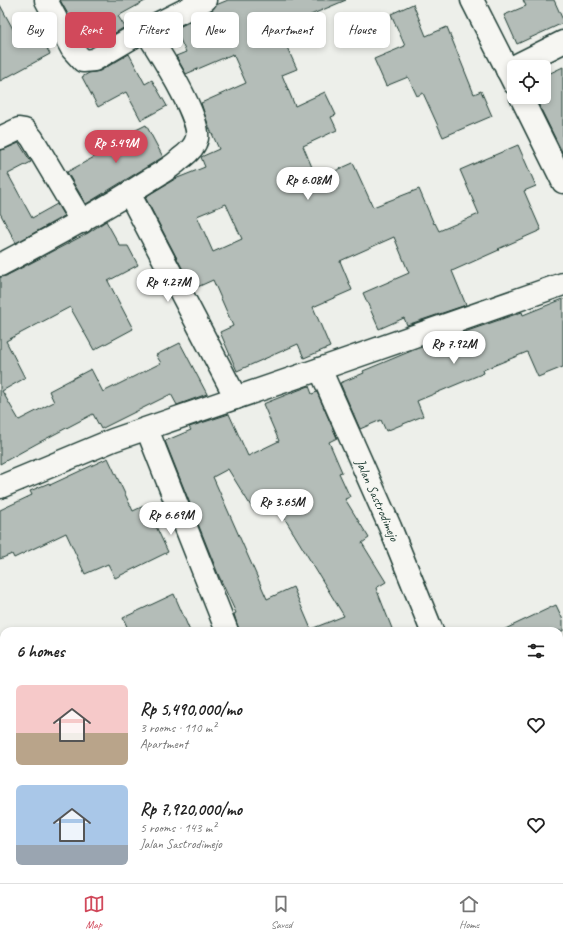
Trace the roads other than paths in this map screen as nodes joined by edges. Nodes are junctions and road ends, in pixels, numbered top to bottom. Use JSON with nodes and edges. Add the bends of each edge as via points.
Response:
{"nodes":[{"id":1,"x":46,"y":0,"type":"edge"},
{"id":2,"x":205,"y":0,"type":"edge"},
{"id":3,"x":472,"y":0,"type":"edge"},
{"id":4,"x":181,"y":12,"type":"edge"},
{"id":5,"x":563,"y":42,"type":"edge"},
{"id":6,"x":124,"y":43,"type":"edge"},
{"id":7,"x":157,"y":48,"type":"edge"},
{"id":8,"x":535,"y":60,"type":"edge"},
{"id":9,"x":507,"y":68,"type":"edge"},
{"id":10,"x":524,"y":104,"type":"edge"},
{"id":11,"x":0,"y":138,"type":"edge"},
{"id":12,"x":563,"y":182,"type":"edge"},
{"id":13,"x":129,"y":193,"type":"junction"},
{"id":14,"x":82,"y":222,"type":"junction"},
{"id":15,"x":0,"y":265,"type":"edge"},
{"id":16,"x":563,"y":284,"type":"edge"},
{"id":17,"x":320,"y":369,"type":"junction"},
{"id":18,"x":236,"y":398,"type":"junction"},
{"id":19,"x":147,"y":429,"type":"junction"},
{"id":20,"x":0,"y":487,"type":"edge"},
{"id":21,"x":225,"y":627,"type":"edge"},
{"id":22,"x":430,"y":627,"type":"edge"}],
"edges":[{"from":1,"to":6,"type":"street","via":[[72,49],[83,61],[94,60]]},
{"from":2,"to":4,"type":"street"},
{"from":3,"to":9,"type":"street"},
{"from":5,"to":8,"type":"street"},
{"from":7,"to":13,"type":"street","via":[[193,117],[197,138],[194,146],[180,160]]},
{"from":10,"to":12,"type":"street"},
{"from":11,"to":14,"type":"street","via":[[19,129],[25,130]]},
{"from":13,"to":14,"type":"street"},
{"from":13,"to":18,"type":"street"},
{"from":14,"to":15,"type":"street"},
{"from":16,"to":17,"type":"street"},
{"from":17,"to":18,"type":"street"},
{"from":17,"to":22,"type":"street","name":"Jalan Sastrodimejo","via":[[390,527]]},
{"from":18,"to":19,"type":"street"},
{"from":19,"to":20,"type":"street","via":[[113,440]]},
{"from":19,"to":21,"type":"street"}]}
